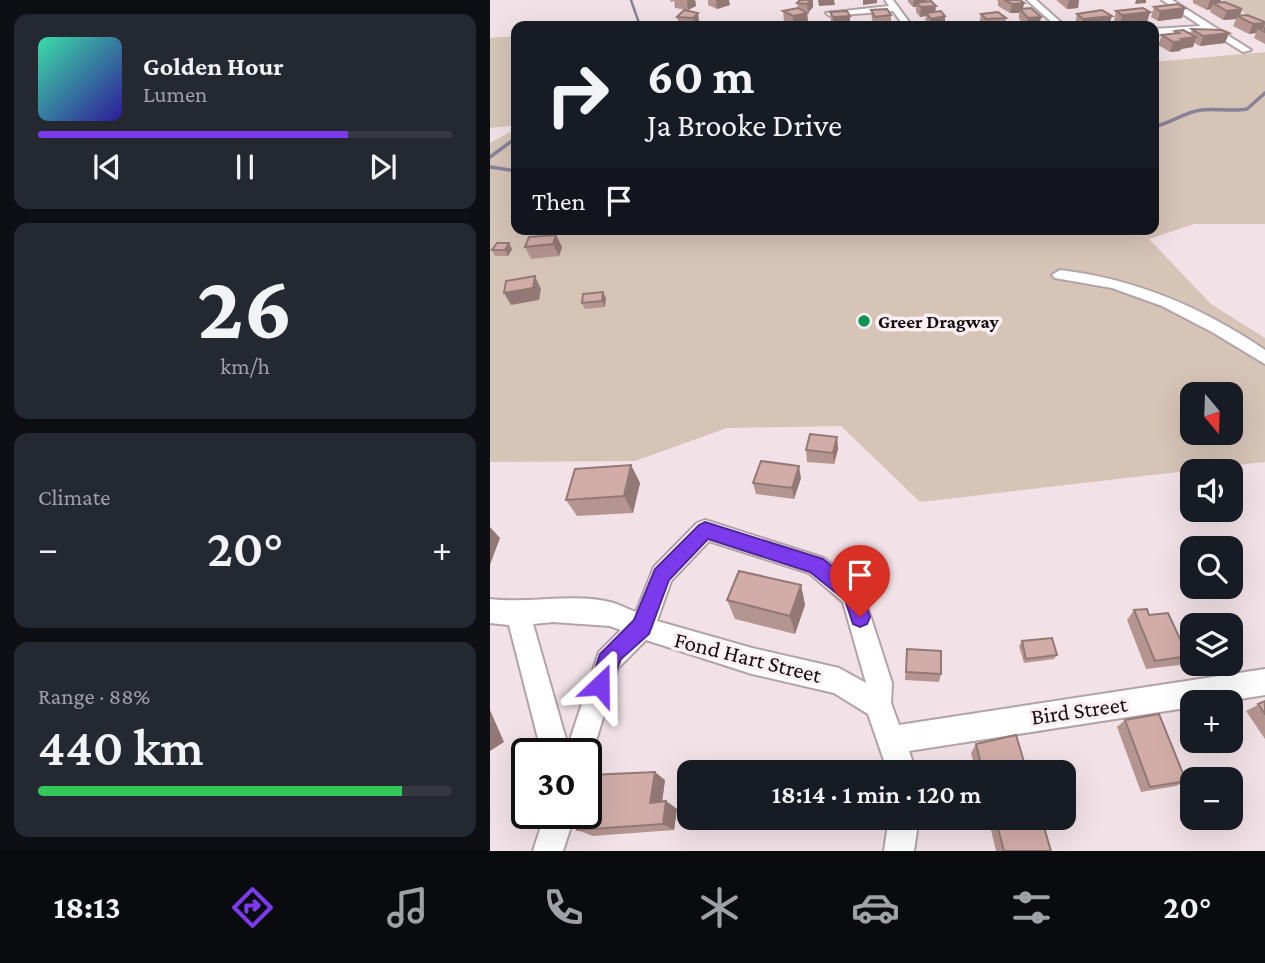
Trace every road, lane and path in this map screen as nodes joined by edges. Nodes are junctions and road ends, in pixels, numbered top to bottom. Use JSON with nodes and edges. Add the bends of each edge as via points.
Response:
{"nodes":[{"id":1,"x":889,"y":0,"type":"edge"},
{"id":2,"x":1031,"y":0,"type":"edge"},
{"id":3,"x":1166,"y":0,"type":"edge"},
{"id":4,"x":895,"y":8,"type":"junction"},
{"id":5,"x":830,"y":13,"type":"edge"},
{"id":6,"x":904,"y":21,"type":"edge"},
{"id":7,"x":1054,"y":21,"type":"edge"},
{"id":8,"x":1210,"y":28,"type":"junction"},
{"id":9,"x":1159,"y":32,"type":"edge"},
{"id":10,"x":1246,"y":50,"type":"dead end"},
{"id":11,"x":1060,"y":275,"type":"dead end"},
{"id":12,"x":1265,"y":358,"type":"edge"},
{"id":13,"x":490,"y":611,"type":"edge"},
{"id":14,"x":518,"y":614,"type":"junction"},
{"id":15,"x":642,"y":627,"type":"junction"},
{"id":16,"x":1265,"y":682,"type":"edge"},
{"id":17,"x":878,"y":703,"type":"junction"},
{"id":18,"x":551,"y":738,"type":"edge"},
{"id":19,"x":584,"y":738,"type":"edge"},
{"id":20,"x":893,"y":740,"type":"junction"},
{"id":21,"x":899,"y":760,"type":"edge"},
{"id":22,"x":555,"y":829,"type":"edge"},
{"id":23,"x":902,"y":830,"type":"edge"},
{"id":24,"x":548,"y":851,"type":"edge"},
{"id":25,"x":899,"y":851,"type":"edge"}],
"edges":[{"from":1,"to":4,"type":"street"},
{"from":2,"to":7,"type":"street"},
{"from":3,"to":8,"type":"street"},
{"from":4,"to":5,"type":"street"},
{"from":4,"to":6,"type":"street"},
{"from":8,"to":9,"type":"street"},
{"from":8,"to":10,"type":"street"},
{"from":11,"to":12,"type":"street","via":[[1092,277],[1177,305],[1226,330]]},
{"from":13,"to":14,"type":"street","name":"Fond Hart Street"},
{"from":14,"to":15,"type":"street","name":"Fond Hart Street","via":[[586,611],[610,614]]},
{"from":14,"to":18,"type":"street"},
{"from":15,"to":17,"type":"street","name":"Fond Hart Street","via":[[839,681]]},
{"from":15,"to":17,"type":"street","via":[[662,575],[705,530],[816,565],[853,595],[879,683]]},
{"from":15,"to":19,"type":"street","via":[[608,662]]},
{"from":16,"to":20,"type":"street","name":"Bird Street"},
{"from":17,"to":20,"type":"street"},
{"from":20,"to":21,"type":"street"},
{"from":22,"to":24,"type":"street"},
{"from":23,"to":25,"type":"street"}]}
